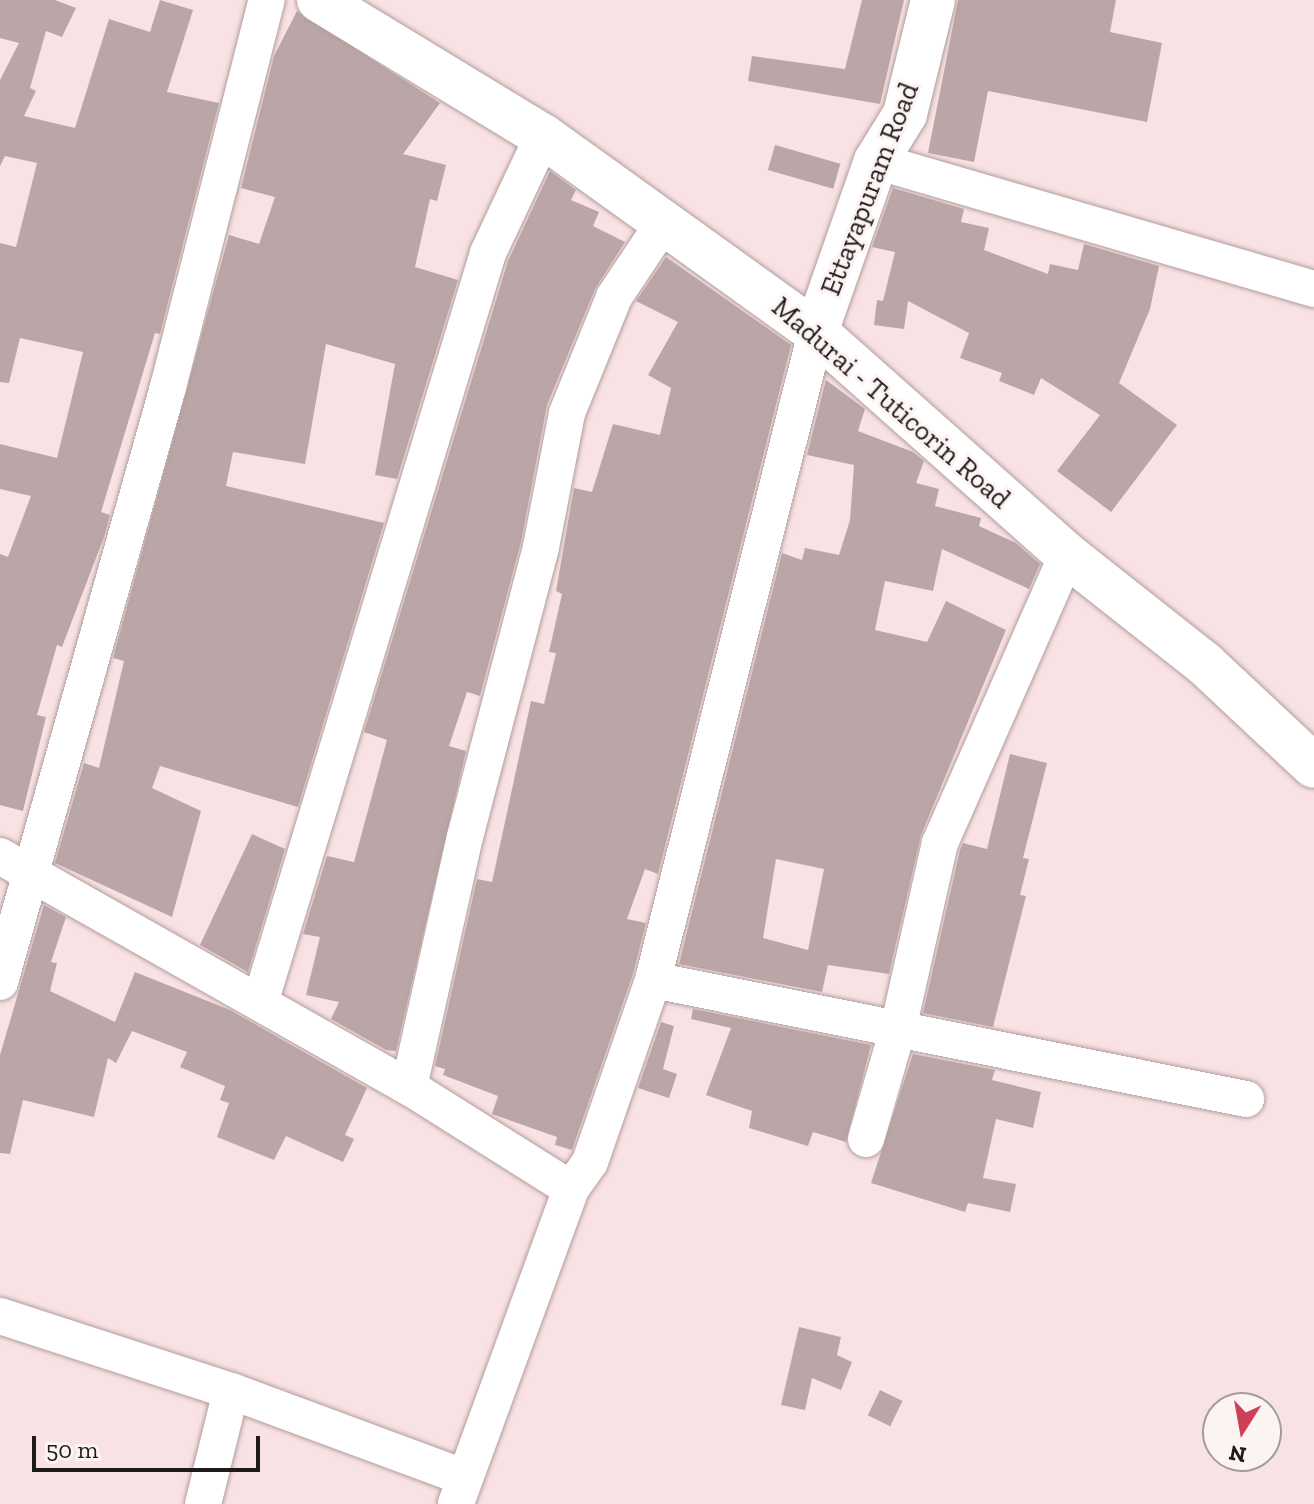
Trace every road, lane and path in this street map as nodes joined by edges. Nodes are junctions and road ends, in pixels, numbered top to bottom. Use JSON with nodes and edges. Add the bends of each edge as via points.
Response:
{"nodes":[{"id":1,"x":267,"y":0,"type":"edge"},
{"id":2,"x":319,"y":0,"type":"edge"},
{"id":3,"x":933,"y":0,"type":"edge"},
{"id":4,"x":543,"y":136,"type":"junction"},
{"id":5,"x":876,"y":161,"type":"junction"},
{"id":6,"x":664,"y":222,"type":"junction"},
{"id":7,"x":1314,"y":289,"type":"edge"},
{"id":8,"x":816,"y":332,"type":"junction"},
{"id":9,"x":1067,"y":555,"type":"junction"},
{"id":10,"x":1314,"y":766,"type":"edge"},
{"id":11,"x":14,"y":862,"type":"edge"},
{"id":12,"x":653,"y":980,"type":"junction"},
{"id":13,"x":0,"y":982,"type":"edge"},
{"id":14,"x":260,"y":1003,"type":"junction"},
{"id":15,"x":898,"y":1029,"type":"junction"},
{"id":16,"x":409,"y":1087,"type":"junction"},
{"id":17,"x":1246,"y":1099,"type":"dead end"},
{"id":18,"x":866,"y":1139,"type":"dead end"},
{"id":19,"x":571,"y":1189,"type":"junction"},
{"id":20,"x":0,"y":1316,"type":"edge"},
{"id":21,"x":231,"y":1391,"type":"junction"},
{"id":22,"x":460,"y":1491,"type":"edge"},
{"id":23,"x":203,"y":1504,"type":"edge"}],
"edges":[{"from":1,"to":11,"type":"street","via":[[168,387]]},
{"from":2,"to":4,"type":"main road","name":"Madurai - Tuticorin Road"},
{"from":3,"to":5,"type":"main road","name":"Ettayapuram Road","via":[[905,114]]},
{"from":4,"to":6,"type":"main road","name":"Madurai - Tuticorin Road"},
{"from":4,"to":14,"type":"street","via":[[488,253]]},
{"from":5,"to":7,"type":"street"},
{"from":5,"to":8,"type":"main road","name":"Ettayapuram Road"},
{"from":6,"to":8,"type":"main road","name":"Madurai - Tuticorin Road"},
{"from":6,"to":16,"type":"street","via":[[614,297],[567,413],[541,547],[465,837]]},
{"from":8,"to":9,"type":"main road","name":"Madurai - Tuticorin Road"},
{"from":8,"to":12,"type":"street"},
{"from":9,"to":10,"type":"main road","name":"Madurai - Tuticorin Road","via":[[1205,664]]},
{"from":9,"to":15,"type":"street","via":[[940,843]]},
{"from":11,"to":13,"type":"street"},
{"from":11,"to":14,"type":"street"},
{"from":12,"to":15,"type":"street"},
{"from":12,"to":19,"type":"street","via":[[590,1162]]},
{"from":14,"to":16,"type":"street"},
{"from":15,"to":17,"type":"street"},
{"from":15,"to":18,"type":"street"},
{"from":16,"to":19,"type":"street"},
{"from":19,"to":22,"type":"street"},
{"from":20,"to":21,"type":"street"},
{"from":21,"to":22,"type":"street"},
{"from":21,"to":23,"type":"street"}]}
